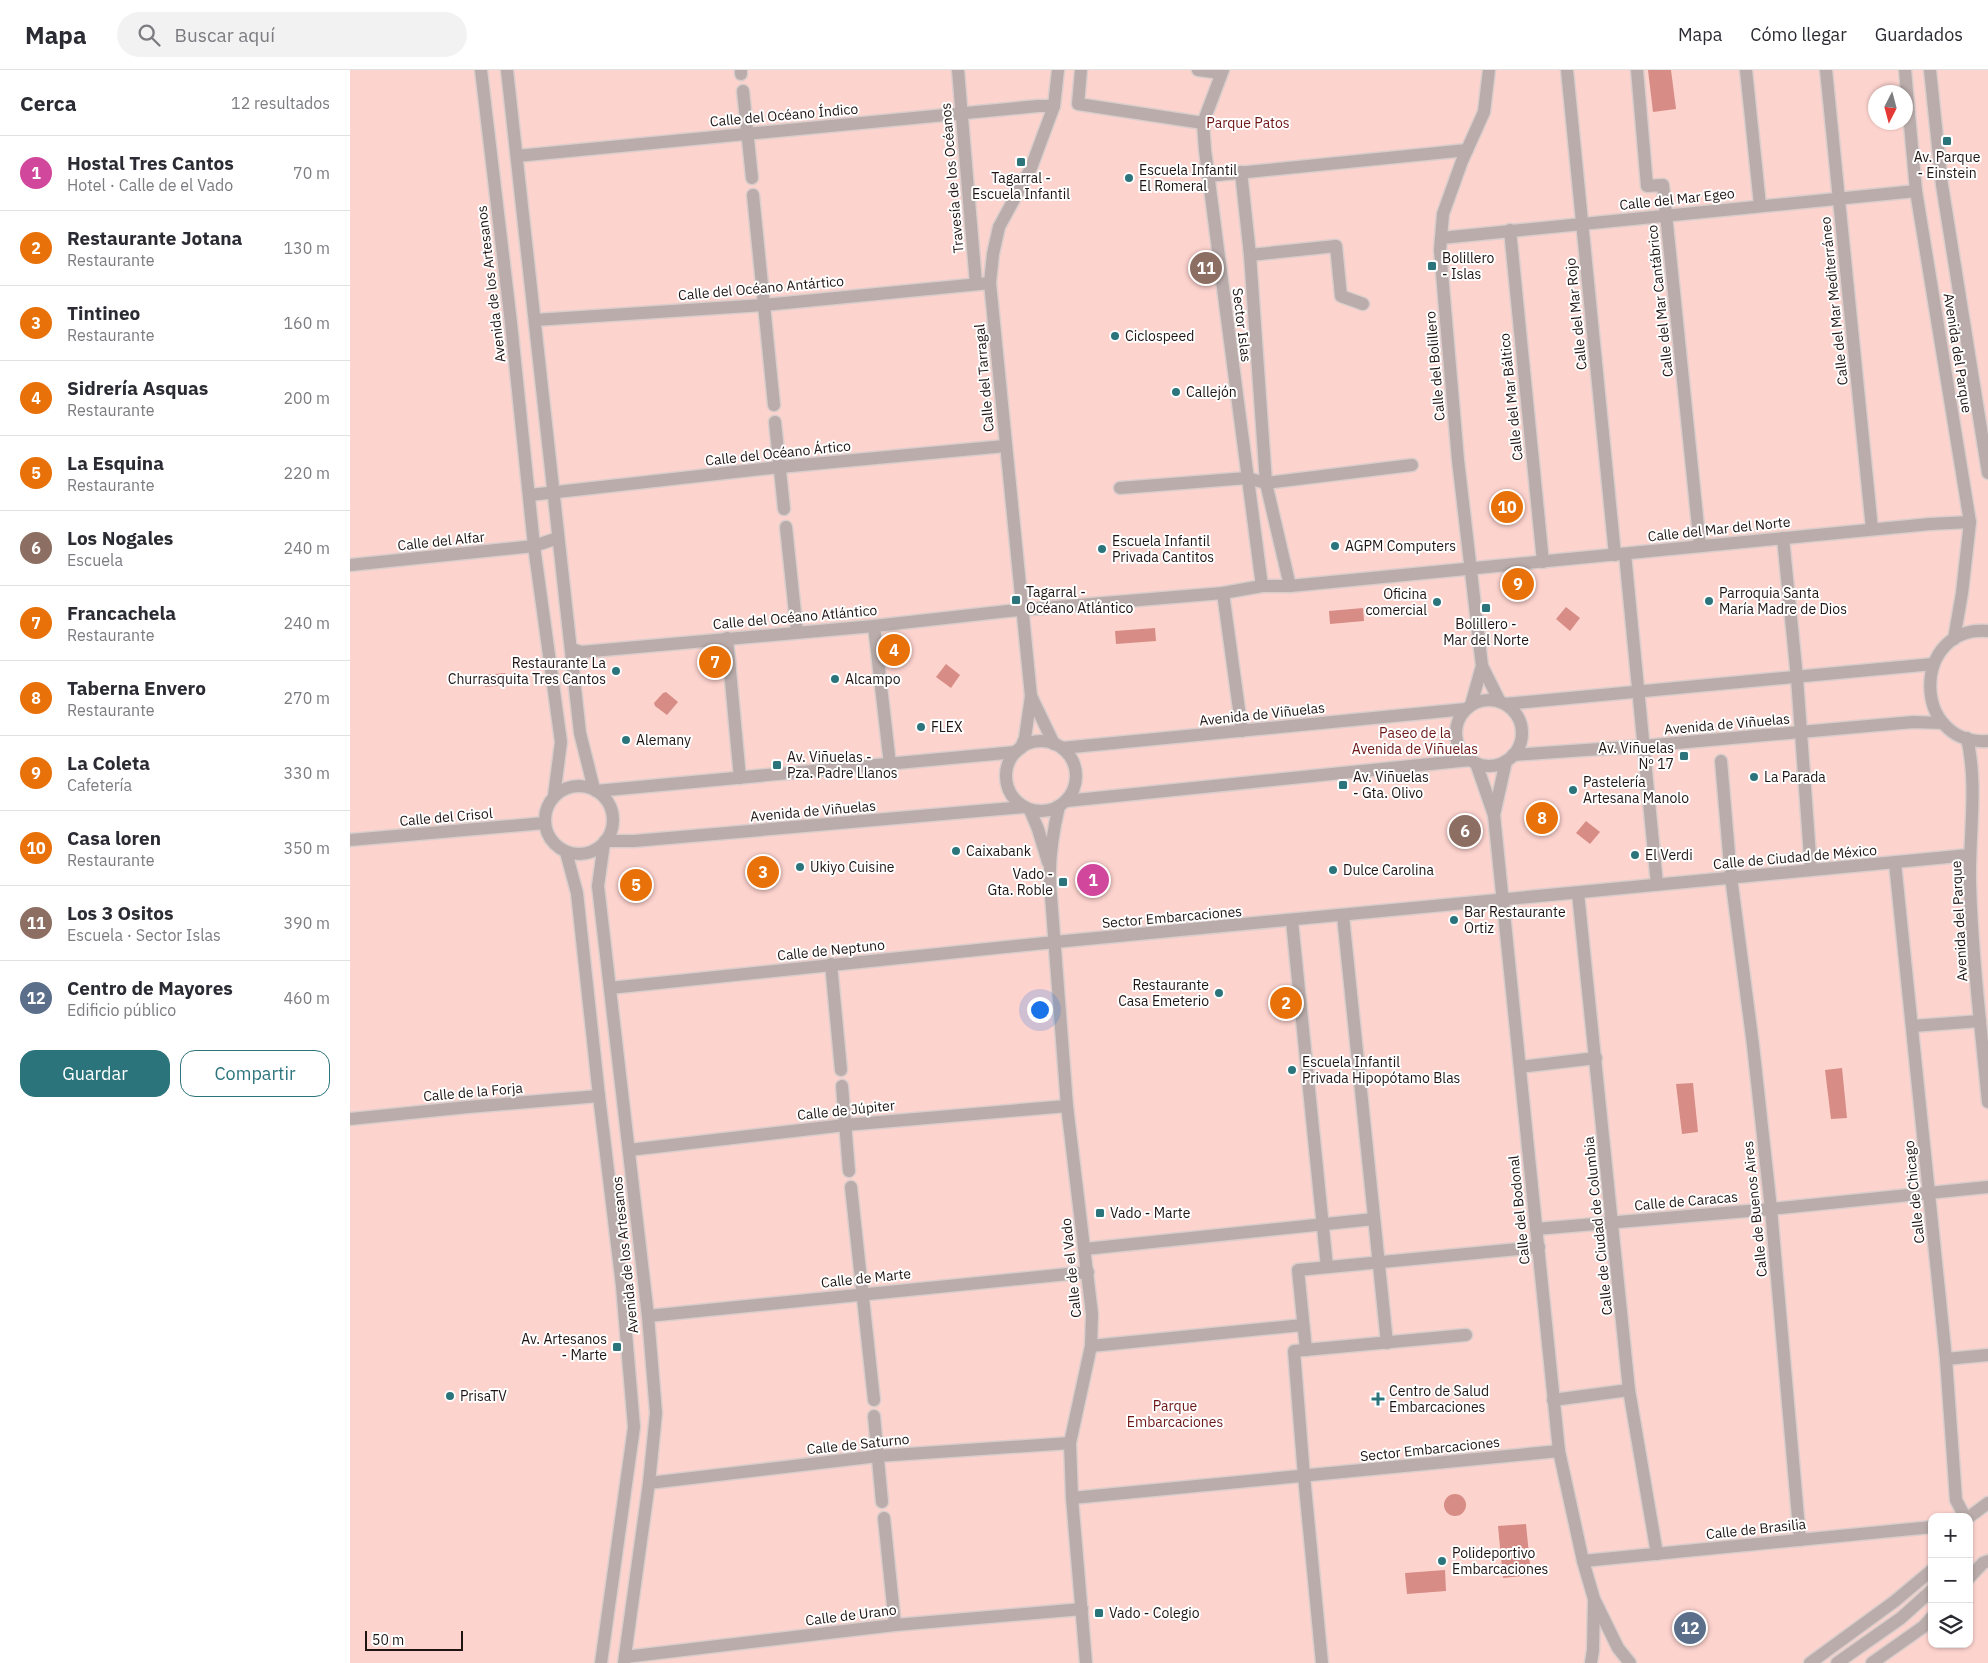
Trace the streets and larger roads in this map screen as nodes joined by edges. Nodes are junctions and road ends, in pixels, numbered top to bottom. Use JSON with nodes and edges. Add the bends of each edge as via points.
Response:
{"nodes":[{"id":1,"x":481,"y":70,"type":"edge"},
{"id":2,"x":507,"y":70,"type":"edge"},
{"id":3,"x":958,"y":70,"type":"edge"},
{"id":4,"x":1058,"y":70,"type":"edge"},
{"id":5,"x":1081,"y":70,"type":"edge"},
{"id":6,"x":1198,"y":70,"type":"edge"},
{"id":7,"x":1489,"y":70,"type":"edge"},
{"id":8,"x":1567,"y":70,"type":"edge"},
{"id":9,"x":1637,"y":70,"type":"edge"},
{"id":10,"x":1746,"y":70,"type":"edge"},
{"id":11,"x":1826,"y":70,"type":"edge"},
{"id":12,"x":1905,"y":70,"type":"edge"},
{"id":13,"x":1930,"y":70,"type":"edge"},
{"id":14,"x":1222,"y":71,"type":"edge"},
{"id":15,"x":743,"y":91,"type":"dead end"},
{"id":16,"x":1054,"y":106,"type":"junction"},
{"id":17,"x":962,"y":113,"type":"junction"},
{"id":18,"x":1203,"y":122,"type":"junction"},
{"id":19,"x":747,"y":134,"type":"junction"},
{"id":20,"x":1467,"y":150,"type":"junction"},
{"id":21,"x":517,"y":156,"type":"junction"},
{"id":22,"x":1241,"y":172,"type":"junction"},
{"id":23,"x":1208,"y":176,"type":"junction"},
{"id":24,"x":752,"y":178,"type":"dead end"},
{"id":25,"x":1916,"y":191,"type":"junction"},
{"id":26,"x":753,"y":195,"type":"dead end"},
{"id":27,"x":1838,"y":198,"type":"junction"},
{"id":28,"x":1760,"y":206,"type":"junction"},
{"id":29,"x":1666,"y":215,"type":"junction"},
{"id":30,"x":1582,"y":223,"type":"junction"},
{"id":31,"x":1510,"y":230,"type":"junction"},
{"id":32,"x":1441,"y":238,"type":"junction"},
{"id":33,"x":1250,"y":255,"type":"junction"},
{"id":34,"x":990,"y":283,"type":"junction"},
{"id":35,"x":976,"y":284,"type":"junction"},
{"id":36,"x":1363,"y":304,"type":"dead end"},
{"id":37,"x":764,"y":305,"type":"junction"},
{"id":38,"x":535,"y":320,"type":"junction"},
{"id":39,"x":774,"y":405,"type":"dead end"},
{"id":40,"x":775,"y":422,"type":"dead end"},
{"id":41,"x":1005,"y":446,"type":"junction"},
{"id":42,"x":1412,"y":465,"type":"dead end"},
{"id":43,"x":780,"y":467,"type":"junction"},
{"id":44,"x":1988,"y":473,"type":"edge"},
{"id":45,"x":1247,"y":478,"type":"junction"},
{"id":46,"x":1266,"y":483,"type":"junction"},
{"id":47,"x":1120,"y":488,"type":"dead end"},
{"id":48,"x":554,"y":493,"type":"junction"},
{"id":49,"x":530,"y":495,"type":"junction"},
{"id":50,"x":784,"y":509,"type":"dead end"},
{"id":51,"x":1970,"y":522,"type":"junction"},
{"id":52,"x":786,"y":527,"type":"dead end"},
{"id":53,"x":1872,"y":529,"type":"junction"},
{"id":54,"x":558,"y":538,"type":"junction"},
{"id":55,"x":1783,"y":538,"type":"junction"},
{"id":56,"x":534,"y":546,"type":"junction"},
{"id":57,"x":1700,"y":546,"type":"junction"},
{"id":58,"x":1620,"y":554,"type":"junction"},
{"id":59,"x":1543,"y":562,"type":"junction"},
{"id":60,"x":350,"y":565,"type":"edge"},
{"id":61,"x":1472,"y":569,"type":"junction"},
{"id":62,"x":1262,"y":586,"type":"junction"},
{"id":63,"x":1290,"y":586,"type":"junction"},
{"id":64,"x":1223,"y":593,"type":"junction"},
{"id":65,"x":1022,"y":609,"type":"junction"},
{"id":66,"x":874,"y":626,"type":"junction"},
{"id":67,"x":1988,"y":631,"type":"edge"},
{"id":68,"x":796,"y":632,"type":"junction"},
{"id":69,"x":727,"y":638,"type":"junction"},
{"id":70,"x":1954,"y":639,"type":"junction"},
{"id":71,"x":572,"y":649,"type":"junction"},
{"id":72,"x":1933,"y":664,"type":"junction"},
{"id":73,"x":1482,"y":666,"type":"junction"},
{"id":74,"x":1797,"y":678,"type":"junction"},
{"id":75,"x":1638,"y":692,"type":"junction"},
{"id":76,"x":1032,"y":696,"type":"junction"},
{"id":77,"x":1502,"y":703,"type":"junction"},
{"id":78,"x":1468,"y":707,"type":"junction"},
{"id":79,"x":1943,"y":722,"type":"junction"},
{"id":80,"x":1242,"y":731,"type":"junction"},
{"id":81,"x":1800,"y":732,"type":"junction"},
{"id":82,"x":1967,"y":738,"type":"junction"},
{"id":83,"x":1988,"y":740,"type":"edge"},
{"id":84,"x":1058,"y":746,"type":"junction"},
{"id":85,"x":1643,"y":746,"type":"junction"},
{"id":86,"x":1018,"y":750,"type":"junction"},
{"id":87,"x":1510,"y":758,"type":"junction"},
{"id":88,"x":1721,"y":761,"type":"dead end"},
{"id":89,"x":1473,"y":762,"type":"junction"},
{"id":90,"x":890,"y":764,"type":"junction"},
{"id":91,"x":740,"y":778,"type":"junction"},
{"id":92,"x":595,"y":790,"type":"junction"},
{"id":93,"x":554,"y":796,"type":"junction"},
{"id":94,"x":1063,"y":804,"type":"junction"},
{"id":95,"x":1027,"y":808,"type":"junction"},
{"id":96,"x":1494,"y":815,"type":"junction"},
{"id":97,"x":544,"y":823,"type":"junction"},
{"id":98,"x":350,"y":840,"type":"edge"},
{"id":99,"x":604,"y":842,"type":"junction"},
{"id":100,"x":566,"y":852,"type":"junction"},
{"id":101,"x":1970,"y":855,"type":"junction"},
{"id":102,"x":1895,"y":863,"type":"junction"},
{"id":103,"x":1050,"y":869,"type":"junction"},
{"id":104,"x":1811,"y":870,"type":"junction"},
{"id":105,"x":1731,"y":877,"type":"junction"},
{"id":106,"x":1657,"y":884,"type":"junction"},
{"id":107,"x":1578,"y":893,"type":"junction"},
{"id":108,"x":1503,"y":900,"type":"junction"},
{"id":109,"x":1343,"y":916,"type":"junction"},
{"id":110,"x":1292,"y":921,"type":"junction"},
{"id":111,"x":1055,"y":942,"type":"junction"},
{"id":112,"x":831,"y":964,"type":"junction"},
{"id":113,"x":610,"y":988,"type":"junction"},
{"id":114,"x":1980,"y":1020,"type":"junction"},
{"id":115,"x":1912,"y":1026,"type":"junction"},
{"id":116,"x":1596,"y":1058,"type":"junction"},
{"id":117,"x":1520,"y":1067,"type":"junction"},
{"id":118,"x":840,"y":1070,"type":"dead end"},
{"id":119,"x":842,"y":1086,"type":"dead end"},
{"id":120,"x":599,"y":1096,"type":"junction"},
{"id":121,"x":1988,"y":1102,"type":"edge"},
{"id":122,"x":1067,"y":1106,"type":"junction"},
{"id":123,"x":350,"y":1120,"type":"edge"},
{"id":124,"x":845,"y":1125,"type":"junction"},
{"id":125,"x":629,"y":1150,"type":"junction"},
{"id":126,"x":849,"y":1172,"type":"dead end"},
{"id":127,"x":851,"y":1187,"type":"dead end"},
{"id":128,"x":1988,"y":1187,"type":"edge"},
{"id":129,"x":1930,"y":1193,"type":"junction"},
{"id":130,"x":1771,"y":1209,"type":"junction"},
{"id":131,"x":1374,"y":1218,"type":"junction"},
{"id":132,"x":1613,"y":1222,"type":"junction"},
{"id":133,"x":1323,"y":1224,"type":"junction"},
{"id":134,"x":1536,"y":1229,"type":"junction"},
{"id":135,"x":1538,"y":1246,"type":"junction"},
{"id":136,"x":1085,"y":1249,"type":"junction"},
{"id":137,"x":1379,"y":1262,"type":"junction"},
{"id":138,"x":1327,"y":1267,"type":"junction"},
{"id":139,"x":1088,"y":1272,"type":"junction"},
{"id":140,"x":863,"y":1293,"type":"junction"},
{"id":141,"x":648,"y":1316,"type":"junction"},
{"id":142,"x":1303,"y":1324,"type":"junction"},
{"id":143,"x":1466,"y":1335,"type":"dead end"},
{"id":144,"x":1387,"y":1342,"type":"junction"},
{"id":145,"x":1091,"y":1346,"type":"junction"},
{"id":146,"x":1306,"y":1350,"type":"junction"},
{"id":147,"x":1988,"y":1355,"type":"edge"},
{"id":148,"x":1946,"y":1359,"type":"junction"},
{"id":149,"x":1630,"y":1390,"type":"junction"},
{"id":150,"x":874,"y":1400,"type":"dead end"},
{"id":151,"x":1553,"y":1400,"type":"junction"},
{"id":152,"x":874,"y":1416,"type":"dead end"},
{"id":153,"x":1070,"y":1443,"type":"junction"},
{"id":154,"x":1559,"y":1451,"type":"junction"},
{"id":155,"x":878,"y":1456,"type":"junction"},
{"id":156,"x":1304,"y":1476,"type":"junction"},
{"id":157,"x":649,"y":1483,"type":"junction"},
{"id":158,"x":1072,"y":1498,"type":"junction"},
{"id":159,"x":882,"y":1502,"type":"dead end"},
{"id":160,"x":1988,"y":1503,"type":"edge"},
{"id":161,"x":1963,"y":1513,"type":"edge"},
{"id":162,"x":1973,"y":1514,"type":"edge"},
{"id":163,"x":884,"y":1518,"type":"dead end"},
{"id":164,"x":1928,"y":1527,"type":"edge"},
{"id":165,"x":1800,"y":1540,"type":"junction"},
{"id":166,"x":1657,"y":1554,"type":"junction"},
{"id":167,"x":1583,"y":1561,"type":"junction"},
{"id":168,"x":1988,"y":1561,"type":"edge"},
{"id":169,"x":1928,"y":1573,"type":"edge"},
{"id":170,"x":1973,"y":1574,"type":"edge"},
{"id":171,"x":1928,"y":1594,"type":"edge"},
{"id":172,"x":1594,"y":1599,"type":"junction"},
{"id":173,"x":1082,"y":1609,"type":"junction"},
{"id":174,"x":1928,"y":1621,"type":"edge"},
{"id":175,"x":895,"y":1625,"type":"junction"},
{"id":176,"x":624,"y":1660,"type":"edge"},
{"id":177,"x":601,"y":1663,"type":"edge"},
{"id":178,"x":1086,"y":1663,"type":"edge"},
{"id":179,"x":1322,"y":1663,"type":"edge"},
{"id":180,"x":1591,"y":1663,"type":"edge"},
{"id":181,"x":1630,"y":1663,"type":"edge"},
{"id":182,"x":1810,"y":1663,"type":"edge"},
{"id":183,"x":1837,"y":1663,"type":"edge"},
{"id":184,"x":1872,"y":1663,"type":"edge"}],
"edges":[{"from":1,"to":49,"type":"street","name":"Avenida de los Artesanos"},
{"from":2,"to":21,"type":"street"},
{"from":3,"to":17,"type":"street","name":"Travesía de los Océanos"},
{"from":4,"to":16,"type":"street","name":"Calle del Tarragal"},
{"from":5,"to":18,"type":"street","via":[[1078,104]]},
{"from":6,"to":14,"type":"street","name":"Sector Islas"},
{"from":7,"to":20,"type":"street","name":"Calle del Bolillero","via":[[1484,112]]},
{"from":8,"to":30,"type":"street","name":"Calle del Mar Rojo"},
{"from":9,"to":29,"type":"street","name":"Calle del Mar Cantábrico","via":[[1647,186],[1663,185]]},
{"from":10,"to":28,"type":"street"},
{"from":11,"to":27,"type":"street","name":"Calle del Mar Mediterráneo"},
{"from":12,"to":25,"type":"street","name":"Avenida del Parque"},
{"from":13,"to":44,"type":"street","name":"Avenida del Parque","via":[[1942,186]]},
{"from":14,"to":18,"type":"street","name":"Sector Islas"},
{"from":15,"to":19,"type":"street"},
{"from":16,"to":17,"type":"street","name":"Calle del Océano Índico"},
{"from":16,"to":34,"type":"street","name":"Calle del Tarragal","via":[[1031,168],[999,227]]},
{"from":17,"to":19,"type":"street","name":"Calle del Océano Índico"},
{"from":17,"to":35,"type":"street","name":"Travesía de los Océanos"},
{"from":18,"to":23,"type":"street","name":"Sector Islas"},
{"from":19,"to":21,"type":"street","name":"Calle del Océano Índico"},
{"from":19,"to":24,"type":"street"},
{"from":20,"to":22,"type":"street"},
{"from":20,"to":32,"type":"street","name":"Calle del Bolillero","via":[[1443,214]]},
{"from":21,"to":38,"type":"street"},
{"from":22,"to":23,"type":"street"},
{"from":22,"to":33,"type":"street","name":"Sector Islas"},
{"from":23,"to":45,"type":"street","name":"Sector Islas"},
{"from":25,"to":27,"type":"street","name":"Calle del Mar Egeo"},
{"from":25,"to":51,"type":"street","name":"Avenida del Parque"},
{"from":26,"to":37,"type":"street"},
{"from":27,"to":28,"type":"street","name":"Calle del Mar Egeo"},
{"from":27,"to":53,"type":"street","name":"Calle del Mar Mediterráneo"},
{"from":28,"to":29,"type":"street","name":"Calle del Mar Egeo"},
{"from":29,"to":30,"type":"street","name":"Calle del Mar Egeo"},
{"from":29,"to":57,"type":"street","name":"Calle del Mar Cantábrico"},
{"from":30,"to":31,"type":"street","name":"Calle del Mar Egeo"},
{"from":30,"to":58,"type":"street","name":"Calle del Mar Rojo"},
{"from":31,"to":32,"type":"street","name":"Calle del Mar Egeo"},
{"from":31,"to":59,"type":"street","name":"Calle del Mar Báltico"},
{"from":32,"to":61,"type":"street","name":"Calle del Bolillero","via":[[1458,460]]},
{"from":33,"to":36,"type":"street","via":[[1336,246],[1341,296]]},
{"from":33,"to":46,"type":"street","name":"Sector Islas"},
{"from":34,"to":35,"type":"street","name":"Calle del Océano Antártico"},
{"from":34,"to":41,"type":"street","name":"Calle del Tarragal"},
{"from":35,"to":37,"type":"street","name":"Calle del Océano Antártico"},
{"from":37,"to":38,"type":"street","name":"Calle del Océano Antártico"},
{"from":37,"to":39,"type":"street"},
{"from":38,"to":48,"type":"street"},
{"from":40,"to":43,"type":"street"},
{"from":41,"to":43,"type":"street","name":"Calle del Océano Ártico"},
{"from":41,"to":65,"type":"street","name":"Calle del Tarragal"},
{"from":42,"to":46,"type":"street"},
{"from":43,"to":48,"type":"street","name":"Calle del Océano Ártico"},
{"from":43,"to":50,"type":"street"},
{"from":45,"to":46,"type":"street"},
{"from":45,"to":47,"type":"street"},
{"from":45,"to":62,"type":"street","name":"Sector Islas"},
{"from":46,"to":63,"type":"street","name":"Sector Islas"},
{"from":48,"to":49,"type":"street"},
{"from":48,"to":54,"type":"street"},
{"from":49,"to":56,"type":"street","name":"Avenida de los Artesanos"},
{"from":51,"to":53,"type":"street","name":"Calle del Mar del Norte"},
{"from":51,"to":70,"type":"street","name":"Avenida del Parque"},
{"from":52,"to":68,"type":"street"},
{"from":53,"to":55,"type":"street","name":"Calle del Mar del Norte"},
{"from":54,"to":56,"type":"street"},
{"from":54,"to":71,"type":"street"},
{"from":55,"to":57,"type":"street","name":"Calle del Mar del Norte"},
{"from":55,"to":74,"type":"street"},
{"from":56,"to":60,"type":"street","name":"Calle del Alfar"},
{"from":56,"to":93,"type":"street","name":"Avenida de los Artesanos","via":[[561,742]]},
{"from":57,"to":58,"type":"street","name":"Calle del Mar del Norte"},
{"from":58,"to":59,"type":"street","name":"Calle del Mar del Norte"},
{"from":58,"to":75,"type":"street","name":"Calle del Mar Rojo"},
{"from":59,"to":61,"type":"street","name":"Calle del Mar del Norte"},
{"from":61,"to":63,"type":"street"},
{"from":61,"to":73,"type":"street","name":"Calle del Bolillero"},
{"from":62,"to":63,"type":"street"},
{"from":62,"to":64,"type":"street"},
{"from":64,"to":65,"type":"street"},
{"from":64,"to":80,"type":"street"},
{"from":65,"to":66,"type":"street","name":"Calle del Océano Atlántico"},
{"from":65,"to":76,"type":"street","name":"Calle del Tarragal"},
{"from":66,"to":68,"type":"street","name":"Calle del Océano Atlántico"},
{"from":66,"to":90,"type":"street"},
{"from":67,"to":70,"type":"street","via":[[1967,633]]},
{"from":68,"to":69,"type":"street","name":"Calle del Océano Atlántico"},
{"from":69,"to":71,"type":"street","name":"Calle del Océano Atlántico","via":[[581,652]]},
{"from":69,"to":91,"type":"street"},
{"from":70,"to":72,"type":"street"},
{"from":71,"to":92,"type":"street","via":[[580,733]]},
{"from":72,"to":74,"type":"street"},
{"from":72,"to":79,"type":"street","via":[[1930,694],[1934,710]]},
{"from":73,"to":77,"type":"street"},
{"from":73,"to":78,"type":"street"},
{"from":74,"to":75,"type":"street"},
{"from":74,"to":81,"type":"street"},
{"from":75,"to":77,"type":"street"},
{"from":75,"to":85,"type":"street","name":"Calle del Mar Rojo"},
{"from":76,"to":84,"type":"street","name":"Calle del Tarragal"},
{"from":76,"to":86,"type":"street","name":"Calle del Tarragal","via":[[1024,738]]},
{"from":77,"to":78,"type":"street","via":[[1480,701]]},
{"from":77,"to":87,"type":"street","via":[[1514,712],[1522,733],[1518,748]]},
{"from":78,"to":80,"type":"street","name":"Avenida de Viñuelas"},
{"from":78,"to":89,"type":"street","via":[[1456,728],[1456,739],[1463,754]]},
{"from":79,"to":81,"type":"street","name":"Avenida de Viñuelas"},
{"from":79,"to":82,"type":"street"},
{"from":80,"to":84,"type":"street","name":"Avenida de Viñuelas"},
{"from":81,"to":85,"type":"street","name":"Avenida de Viñuelas"},
{"from":81,"to":104,"type":"street"},
{"from":82,"to":83,"type":"street"},
{"from":82,"to":101,"type":"street","name":"Avenida del Parque","via":[[1972,772]]},
{"from":84,"to":86,"type":"street","via":[[1037,742]]},
{"from":84,"to":94,"type":"street","via":[[1072,760],[1076,776],[1072,793]]},
{"from":85,"to":87,"type":"street","name":"Avenida de Viñuelas"},
{"from":85,"to":106,"type":"street","name":"Calle del Mar Rojo"},
{"from":86,"to":90,"type":"street"},
{"from":86,"to":95,"type":"street","via":[[1006,771],[1006,782],[1015,800]]},
{"from":87,"to":89,"type":"street","via":[[1497,765]]},
{"from":87,"to":96,"type":"street","name":"Calle del Bodonal"},
{"from":88,"to":105,"type":"street","name":"Calle de Buenos Aires"},
{"from":89,"to":94,"type":"street"},
{"from":89,"to":96,"type":"street","name":"Calle del Bodonal"},
{"from":90,"to":91,"type":"street"},
{"from":91,"to":92,"type":"street"},
{"from":92,"to":93,"type":"street","via":[[577,786],[561,790]]},
{"from":92,"to":99,"type":"street","via":[[612,810],[610,832]]},
{"from":93,"to":97,"type":"street","via":[[545,813]]},
{"from":94,"to":95,"type":"street","via":[[1040,811]]},
{"from":94,"to":103,"type":"street","via":[[1055,823]]},
{"from":95,"to":99,"type":"street","name":"Avenida de Viñuelas"},
{"from":95,"to":103,"type":"street","via":[[1038,829]]},
{"from":96,"to":108,"type":"street","name":"Calle del Bodonal"},
{"from":97,"to":98,"type":"street","name":"Calle del Crisol"},
{"from":97,"to":100,"type":"street","via":[[551,840]]},
{"from":99,"to":100,"type":"street","via":[[590,852]]},
{"from":99,"to":113,"type":"street","name":"Avenida de los Artesanos","via":[[598,886]]},
{"from":100,"to":120,"type":"street","name":"Avenida de los Artesanos","via":[[577,893]]},
{"from":101,"to":102,"type":"street","name":"Calle de Ciudad de México"},
{"from":101,"to":114,"type":"street","name":"Avenida del Parque"},
{"from":102,"to":104,"type":"street","name":"Calle de Ciudad de México"},
{"from":102,"to":115,"type":"street","name":"Calle de Chicago"},
{"from":103,"to":111,"type":"street","name":"Calle de el Vado"},
{"from":104,"to":105,"type":"street","name":"Calle de Ciudad de México"},
{"from":105,"to":106,"type":"street","name":"Calle de Ciudad de México"},
{"from":105,"to":130,"type":"street","name":"Calle de Buenos Aires"},
{"from":106,"to":107,"type":"street","name":"Calle de Ciudad de México"},
{"from":107,"to":108,"type":"street","name":"Calle de Ciudad de México"},
{"from":107,"to":116,"type":"street","name":"Calle de Ciudad de Columbia"},
{"from":108,"to":109,"type":"street","name":"Sector Embarcaciones"},
{"from":108,"to":117,"type":"street","name":"Calle del Bodonal"},
{"from":109,"to":110,"type":"street","name":"Sector Embarcaciones"},
{"from":109,"to":131,"type":"street"},
{"from":110,"to":111,"type":"street","name":"Sector Embarcaciones"},
{"from":110,"to":133,"type":"street"},
{"from":111,"to":112,"type":"street","name":"Calle de Neptuno"},
{"from":111,"to":122,"type":"street","name":"Calle de el Vado"},
{"from":112,"to":113,"type":"street","name":"Calle de Neptuno"},
{"from":112,"to":118,"type":"street"},
{"from":113,"to":125,"type":"street","name":"Avenida de los Artesanos"},
{"from":114,"to":115,"type":"street"},
{"from":114,"to":121,"type":"street","name":"Avenida del Parque"},
{"from":115,"to":129,"type":"street","name":"Calle de Chicago"},
{"from":116,"to":117,"type":"street"},
{"from":116,"to":132,"type":"street","name":"Calle de Ciudad de Columbia"},
{"from":117,"to":134,"type":"street","name":"Calle del Bodonal"},
{"from":119,"to":124,"type":"street"},
{"from":120,"to":123,"type":"street","name":"Calle de la Forja"},
{"from":120,"to":177,"type":"street","name":"Avenida de los Artesanos","via":[[622,1286],[634,1427]]},
{"from":122,"to":124,"type":"street","name":"Calle de Júpiter"},
{"from":122,"to":136,"type":"street","name":"Calle de el Vado"},
{"from":124,"to":125,"type":"street","name":"Calle de Júpiter"},
{"from":124,"to":126,"type":"street"},
{"from":125,"to":141,"type":"street","name":"Avenida de los Artesanos"},
{"from":127,"to":140,"type":"street"},
{"from":128,"to":129,"type":"street","name":"Calle de Caracas"},
{"from":129,"to":130,"type":"street","name":"Calle de Caracas"},
{"from":129,"to":148,"type":"street","name":"Calle de Chicago"},
{"from":130,"to":132,"type":"street","name":"Calle de Caracas"},
{"from":130,"to":165,"type":"street","name":"Calle de Buenos Aires"},
{"from":131,"to":133,"type":"street"},
{"from":131,"to":137,"type":"street"},
{"from":132,"to":134,"type":"street","name":"Calle de Caracas"},
{"from":132,"to":149,"type":"street","name":"Calle de Ciudad de Columbia"},
{"from":133,"to":136,"type":"street"},
{"from":133,"to":138,"type":"street"},
{"from":134,"to":135,"type":"street","name":"Calle del Bodonal"},
{"from":135,"to":137,"type":"street"},
{"from":135,"to":151,"type":"street","name":"Calle del Bodonal"},
{"from":136,"to":139,"type":"street","name":"Calle de el Vado"},
{"from":137,"to":138,"type":"street"},
{"from":137,"to":144,"type":"street"},
{"from":138,"to":142,"type":"street","via":[[1298,1270]]},
{"from":139,"to":140,"type":"street","name":"Calle de Marte"},
{"from":139,"to":145,"type":"street","name":"Calle de el Vado"},
{"from":140,"to":141,"type":"street","name":"Calle de Marte"},
{"from":140,"to":150,"type":"street"},
{"from":141,"to":157,"type":"street","name":"Avenida de los Artesanos","via":[[656,1413]]},
{"from":142,"to":145,"type":"street"},
{"from":142,"to":146,"type":"street"},
{"from":143,"to":144,"type":"street"},
{"from":144,"to":146,"type":"street"},
{"from":145,"to":153,"type":"street","name":"Calle de el Vado"},
{"from":146,"to":156,"type":"street","via":[[1294,1351]]},
{"from":147,"to":148,"type":"street"},
{"from":148,"to":161,"type":"street","name":"Calle de Chicago","via":[[1956,1500]]},
{"from":149,"to":151,"type":"street"},
{"from":149,"to":166,"type":"street","name":"Calle de Ciudad de Columbia"},
{"from":151,"to":154,"type":"street","name":"Calle del Bodonal"},
{"from":152,"to":155,"type":"street"},
{"from":153,"to":155,"type":"street","name":"Calle de Saturno"},
{"from":153,"to":158,"type":"street","name":"Calle de el Vado"},
{"from":154,"to":156,"type":"street","name":"Sector Embarcaciones"},
{"from":154,"to":167,"type":"street","name":"Calle del Bodonal"},
{"from":155,"to":157,"type":"street","name":"Calle de Saturno"},
{"from":155,"to":159,"type":"street"},
{"from":156,"to":158,"type":"street","name":"Sector Embarcaciones"},
{"from":156,"to":179,"type":"street"},
{"from":157,"to":176,"type":"street","name":"Avenida de los Artesanos"},
{"from":158,"to":173,"type":"street","name":"Calle de el Vado"},
{"from":160,"to":162,"type":"street"},
{"from":163,"to":175,"type":"street"},
{"from":164,"to":165,"type":"street","name":"Calle de Brasilia"},
{"from":165,"to":166,"type":"street","name":"Calle de Brasilia"},
{"from":166,"to":167,"type":"street","name":"Calle de Brasilia"},
{"from":167,"to":172,"type":"street","name":"Calle del Bodonal"},
{"from":168,"to":170,"type":"street"},
{"from":169,"to":182,"type":"street"},
{"from":171,"to":183,"type":"street","via":[[1901,1618]]},
{"from":172,"to":180,"type":"street","name":"Calle del Bodonal"},
{"from":172,"to":181,"type":"street","name":"Calle del Bodonal","via":[[1618,1648]]},
{"from":173,"to":175,"type":"street","name":"Calle de Urano"},
{"from":173,"to":178,"type":"street","name":"Calle de el Vado"},
{"from":174,"to":184,"type":"street"},
{"from":175,"to":176,"type":"street","name":"Calle de Urano"}]}
